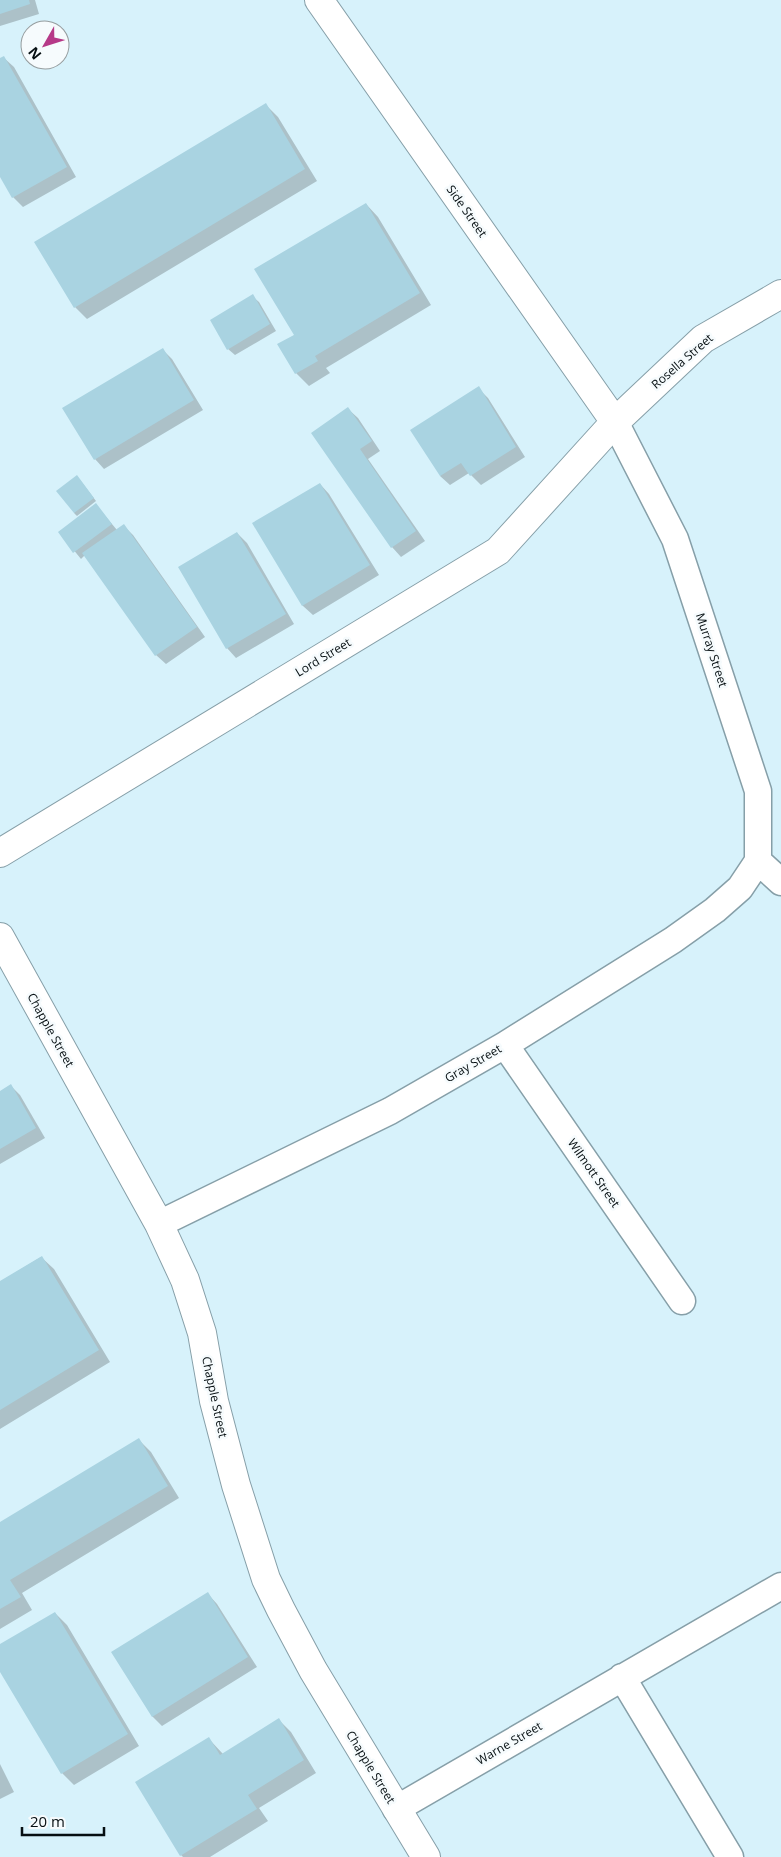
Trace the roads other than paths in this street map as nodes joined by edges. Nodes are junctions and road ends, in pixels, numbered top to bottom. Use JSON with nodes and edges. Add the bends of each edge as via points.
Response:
{"nodes":[{"id":1,"x":319,"y":0,"type":"edge"},
{"id":2,"x":781,"y":294,"type":"edge"},
{"id":3,"x":615,"y":422,"type":"junction"},
{"id":4,"x":0,"y":853,"type":"edge"},
{"id":5,"x":758,"y":860,"type":"junction"},
{"id":6,"x":781,"y":882,"type":"edge"},
{"id":7,"x":0,"y":937,"type":"edge"},
{"id":8,"x":504,"y":1045,"type":"junction"},
{"id":9,"x":159,"y":1224,"type":"junction"},
{"id":10,"x":682,"y":1301,"type":"dead end"},
{"id":11,"x":781,"y":1586,"type":"edge"},
{"id":12,"x":622,"y":1677,"type":"junction"},
{"id":13,"x":396,"y":1809,"type":"junction"},
{"id":14,"x":426,"y":1857,"type":"edge"},
{"id":15,"x":730,"y":1857,"type":"edge"}],
"edges":[{"from":1,"to":3,"type":"street","name":"Side Street"},
{"from":2,"to":3,"type":"street","name":"Rosella Street","via":[[703,339]]},
{"from":3,"to":4,"type":"street","name":"Lord Street","via":[[498,551]]},
{"from":3,"to":5,"type":"street","name":"Murray Street","via":[[675,539],[758,791]]},
{"from":5,"to":6,"type":"street"},
{"from":5,"to":8,"type":"street","name":"Gray Street","via":[[740,888],[715,910],[673,940]]},
{"from":7,"to":9,"type":"street","name":"Chapple Street"},
{"from":8,"to":9,"type":"street","name":"Gray Street","via":[[390,1111]]},
{"from":8,"to":10,"type":"street","name":"Wilmott Street"},
{"from":9,"to":13,"type":"street","name":"Chapple Street","via":[[185,1280],[202,1333],[216,1410],[266,1579],[313,1670]]},
{"from":11,"to":12,"type":"street","name":"Warne Street"},
{"from":12,"to":13,"type":"street","name":"Warne Street"},
{"from":12,"to":15,"type":"street"},
{"from":13,"to":14,"type":"street","name":"Chapple Street"}]}
